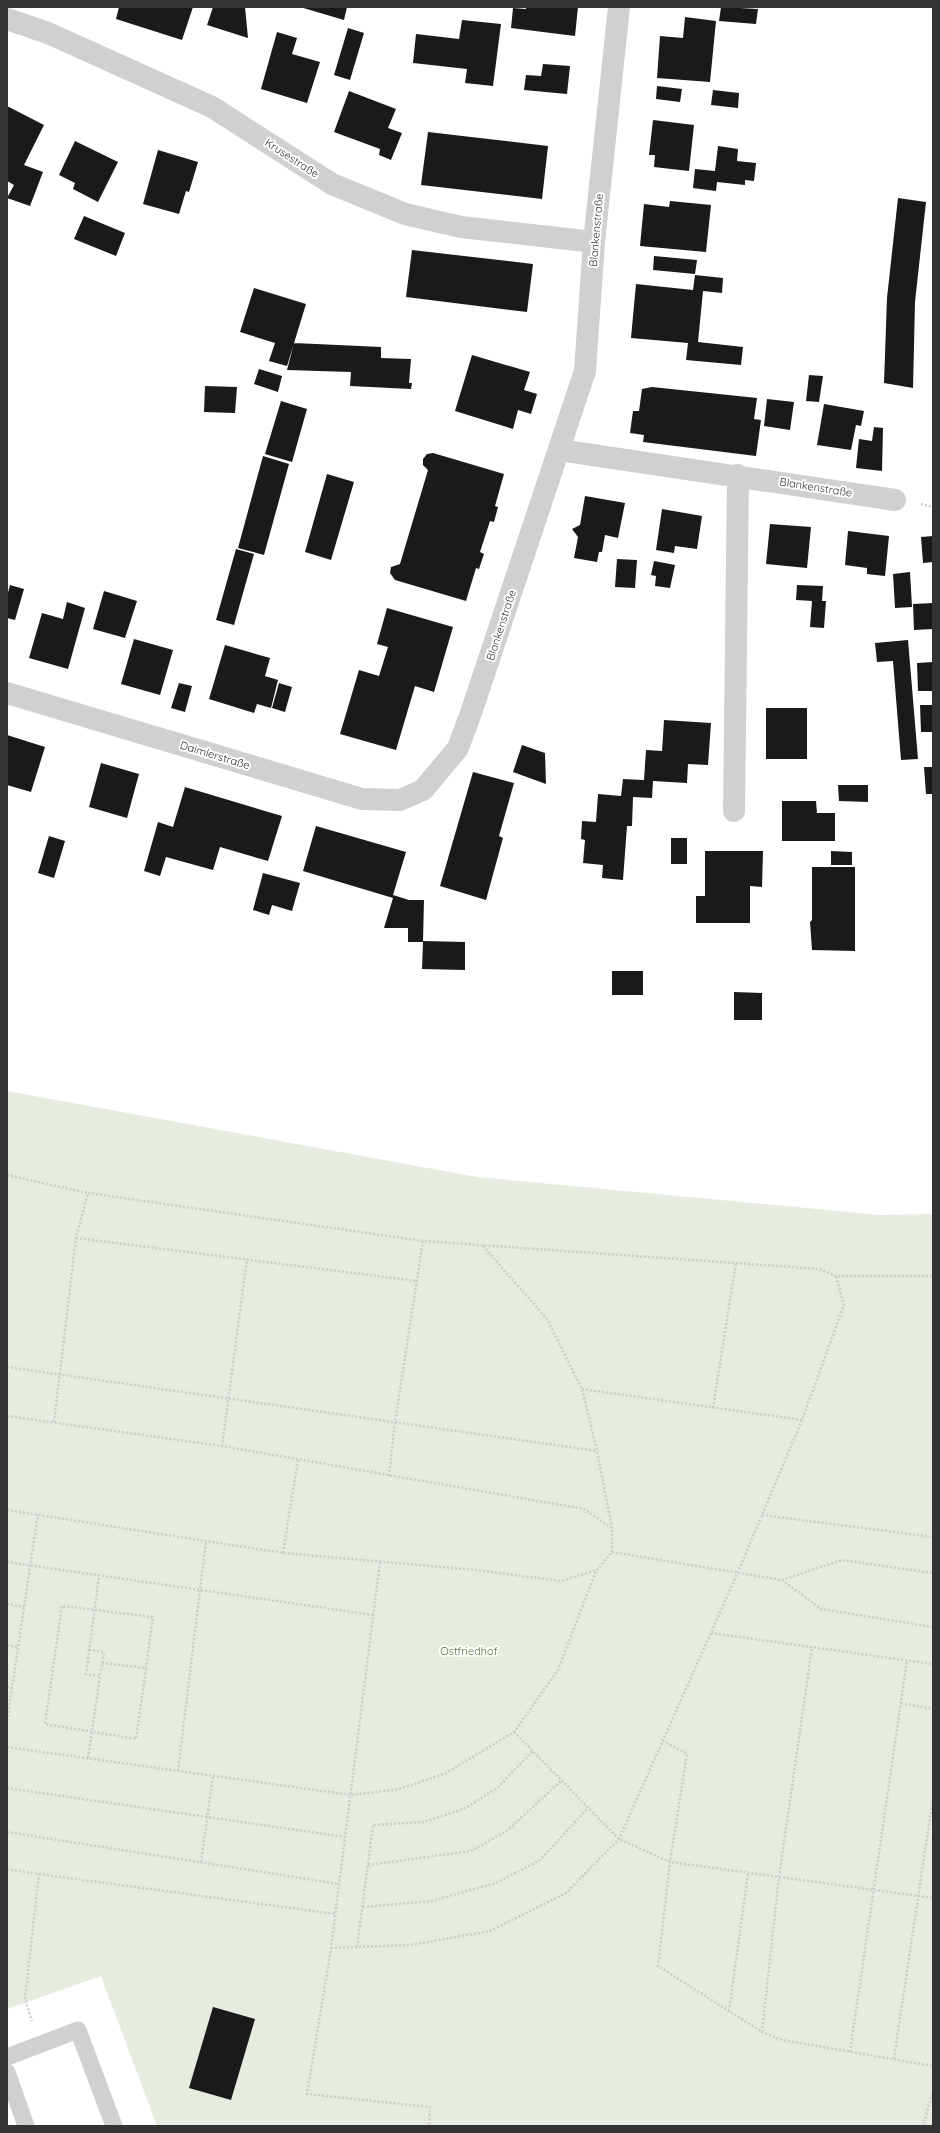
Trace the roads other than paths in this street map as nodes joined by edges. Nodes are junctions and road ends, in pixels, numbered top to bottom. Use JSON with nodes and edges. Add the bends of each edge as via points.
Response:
{"nodes":[{"id":1,"x":619,"y":7,"type":"edge"},
{"id":2,"x":7,"y":19,"type":"edge"},
{"id":3,"x":594,"y":242,"type":"junction"},
{"id":4,"x":559,"y":450,"type":"junction"},
{"id":5,"x":738,"y":475,"type":"junction"},
{"id":6,"x":895,"y":500,"type":"dead end"},
{"id":7,"x":7,"y":693,"type":"edge"},
{"id":8,"x":423,"y":790,"type":"joint"},
{"id":9,"x":734,"y":811,"type":"dead end"},
{"id":10,"x":7,"y":2056,"type":"edge"},
{"id":11,"x":7,"y":2072,"type":"edge"},
{"id":12,"x":26,"y":2126,"type":"edge"},
{"id":13,"x":114,"y":2126,"type":"edge"}],
"edges":[{"from":1,"to":3,"type":"street","name":"Blankenstraße"},
{"from":2,"to":3,"type":"street","name":"Krusestraße","via":[[48,33],[212,107],[332,184],[405,214],[461,227]]},
{"from":3,"to":4,"type":"street","name":"Blankenstraße","via":[[585,371]]},
{"from":4,"to":5,"type":"street","name":"Blankenstraße"},
{"from":4,"to":8,"type":"street","name":"Blankenstraße","via":[[458,748]]},
{"from":5,"to":6,"type":"street","name":"Blankenstraße"},
{"from":5,"to":9,"type":"street"},
{"from":7,"to":8,"type":"street","name":"Daimlerstraße","via":[[362,799],[400,800]]},
{"from":10,"to":13,"type":"lane","via":[[78,2030]]},
{"from":11,"to":12,"type":"lane"}]}
